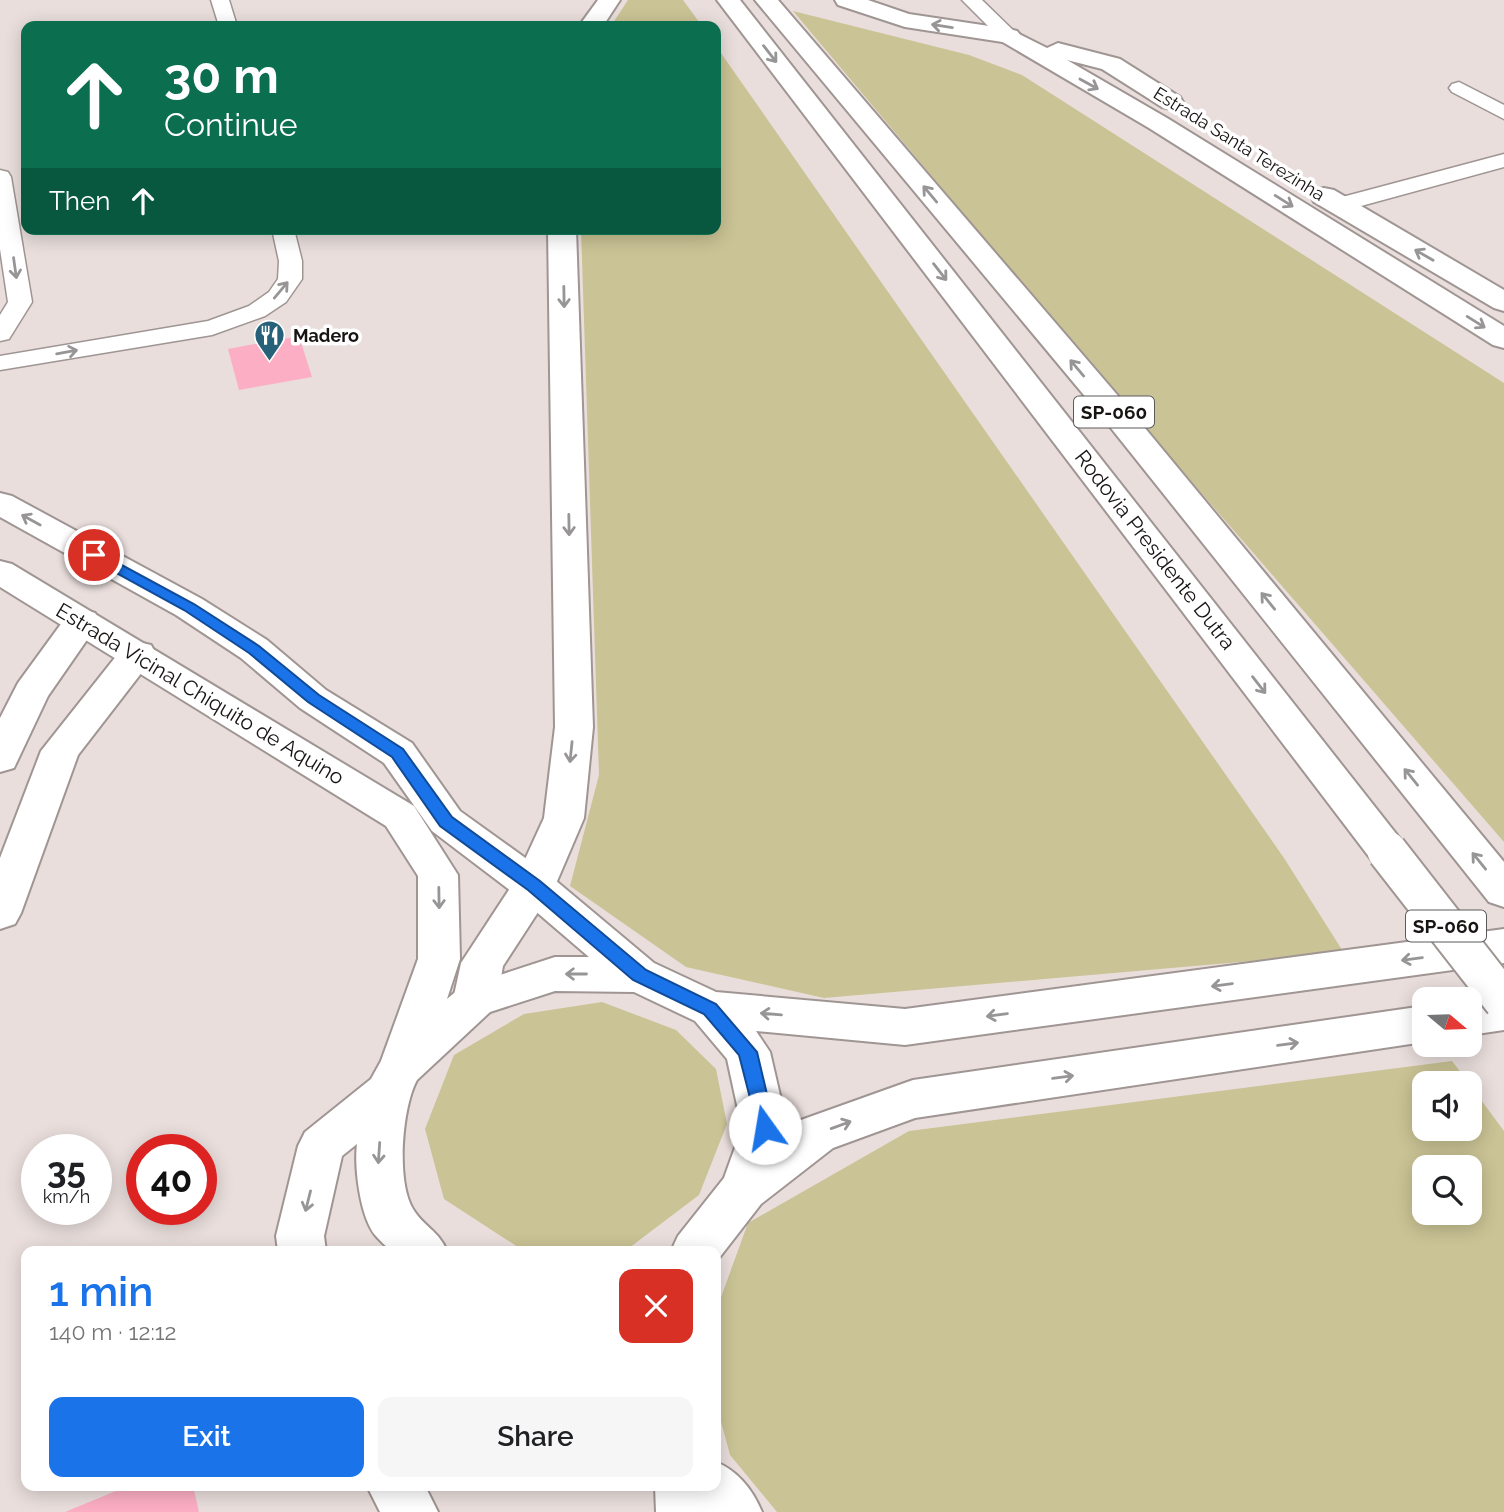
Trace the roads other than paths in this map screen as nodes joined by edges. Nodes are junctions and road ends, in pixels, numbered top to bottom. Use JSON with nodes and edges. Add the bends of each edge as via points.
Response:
{"nodes":[{"id":1,"x":220,"y":0,"type":"edge"},
{"id":2,"x":609,"y":0,"type":"edge"},
{"id":3,"x":728,"y":0,"type":"edge"},
{"id":4,"x":766,"y":0,"type":"edge"},
{"id":5,"x":846,"y":0,"type":"edge"},
{"id":6,"x":971,"y":0,"type":"edge"},
{"id":7,"x":226,"y":21,"type":"edge"},
{"id":8,"x":594,"y":21,"type":"edge"},
{"id":9,"x":1009,"y":36,"type":"junction"},
{"id":10,"x":1459,"y":88,"type":"dead end"},
{"id":11,"x":1504,"y":113,"type":"edge"},
{"id":12,"x":1191,"y":114,"type":"dead end"},
{"id":13,"x":1504,"y":160,"type":"edge"},
{"id":14,"x":0,"y":177,"type":"edge"},
{"id":15,"x":1305,"y":184,"type":"dead end"},
{"id":16,"x":1339,"y":205,"type":"junction"},
{"id":17,"x":284,"y":235,"type":"edge"},
{"id":18,"x":562,"y":235,"type":"edge"},
{"id":19,"x":1504,"y":302,"type":"edge"},
{"id":20,"x":0,"y":334,"type":"edge"},
{"id":21,"x":1504,"y":339,"type":"edge"},
{"id":22,"x":0,"y":363,"type":"edge"},
{"id":23,"x":0,"y":503,"type":"edge"},
{"id":24,"x":0,"y":572,"type":"edge"},
{"id":25,"x":82,"y":621,"type":"junction"},
{"id":26,"x":138,"y":654,"type":"junction"},
{"id":27,"x":0,"y":758,"type":"edge"},
{"id":28,"x":534,"y":886,"type":"junction"},
{"id":29,"x":1504,"y":891,"type":"edge"},
{"id":30,"x":0,"y":913,"type":"edge"},
{"id":31,"x":1504,"y":946,"type":"edge"},
{"id":32,"x":639,"y":975,"type":"junction"},
{"id":33,"x":475,"y":1000,"type":"junction"},
{"id":34,"x":1504,"y":1001,"type":"edge"},
{"id":35,"x":710,"y":1009,"type":"junction"},
{"id":36,"x":1504,"y":1012,"type":"edge"},
{"id":37,"x":1482,"y":1015,"type":"edge"},
{"id":38,"x":1412,"y":1026,"type":"edge"},
{"id":39,"x":394,"y":1079,"type":"junction"},
{"id":40,"x":744,"y":1189,"type":"junction"},
{"id":41,"x":301,"y":1246,"type":"edge"},
{"id":42,"x":418,"y":1246,"type":"edge"},
{"id":43,"x":699,"y":1246,"type":"edge"},
{"id":44,"x":397,"y":1491,"type":"edge"},
{"id":45,"x":682,"y":1491,"type":"edge"},
{"id":46,"x":715,"y":1491,"type":"edge"},
{"id":47,"x":411,"y":1512,"type":"edge"},
{"id":48,"x":683,"y":1512,"type":"edge"},
{"id":49,"x":735,"y":1512,"type":"edge"}],
"edges":[{"from":1,"to":7,"type":"lane"},
{"from":2,"to":8,"type":"main road"},
{"from":3,"to":34,"type":"main road","name":"Rodovia Presidente Dutra","number":"SP-060","one_way":true,"bridge":true},
{"from":29,"to":4,"type":"main road","number":"SP-060","one_way":true,"via":[[1114,411]]},
{"from":9,"to":5,"type":"main road","one_way":true,"via":[[905,20]]},
{"from":6,"to":9,"type":"lane","name":"Estrada Santa Terezinha"},
{"from":9,"to":12,"type":"main road","name":"Estrada Santa Terezinha","via":[[1111,64]]},
{"from":9,"to":21,"type":"main road","one_way":true,"via":[[1158,122]]},
{"from":10,"to":11,"type":"lane"},
{"from":13,"to":16,"type":"lane"},
{"from":14,"to":20,"type":"lane","one_way":true,"via":[[20,302]]},
{"from":15,"to":16,"type":"main road","name":"Estrada Santa Terezinha"},
{"from":19,"to":16,"type":"main road","name":"Estrada Santa Terezinha","one_way":true},
{"from":22,"to":17,"type":"lane","one_way":true,"via":[[212,328],[242,318],[266,306],[291,278]]},
{"from":18,"to":28,"type":"main road","one_way":true,"via":[[574,727],[564,818]]},
{"from":28,"to":23,"type":"main road","one_way":true,"via":[[446,821],[398,753],[313,699],[254,649],[189,607]]},
{"from":24,"to":25,"type":"main road","name":"Estrada Vicinal Chiquito de Aquino"},
{"from":25,"to":26,"type":"main road","name":"Estrada Vicinal Chiquito de Aquino"},
{"from":25,"to":27,"type":"main road","via":[[31,692]]},
{"from":26,"to":30,"type":"main road","via":[[60,751]]},
{"from":26,"to":39,"type":"main road","name":"Estrada Vicinal Chiquito de Aquino","one_way":true,"via":[[400,816],[438,875],[439,959]]},
{"from":28,"to":32,"type":"main road"},
{"from":28,"to":33,"type":"main road","via":[[482,963]]},
{"from":31,"to":35,"type":"main road","one_way":true,"via":[[905,1027]]},
{"from":32,"to":33,"type":"main road","one_way":true,"via":[[555,974]]},
{"from":32,"to":35,"type":"main road"},
{"from":33,"to":39,"type":"main road"},
{"from":35,"to":40,"type":"main road","via":[[748,1052],[765,1128]]},
{"from":36,"to":37,"type":"main road"},
{"from":40,"to":38,"type":"main road","one_way":true,"via":[[817,1134],[913,1099]]},
{"from":39,"to":41,"type":"main road","one_way":true,"via":[[321,1146]]},
{"from":39,"to":42,"type":"main road","one_way":true,"via":[[378,1162],[391,1219]]},
{"from":40,"to":43,"type":"main road"},
{"from":44,"to":47,"type":"main road"},
{"from":45,"to":48,"type":"main road"},
{"from":46,"to":49,"type":"main road"}]}
